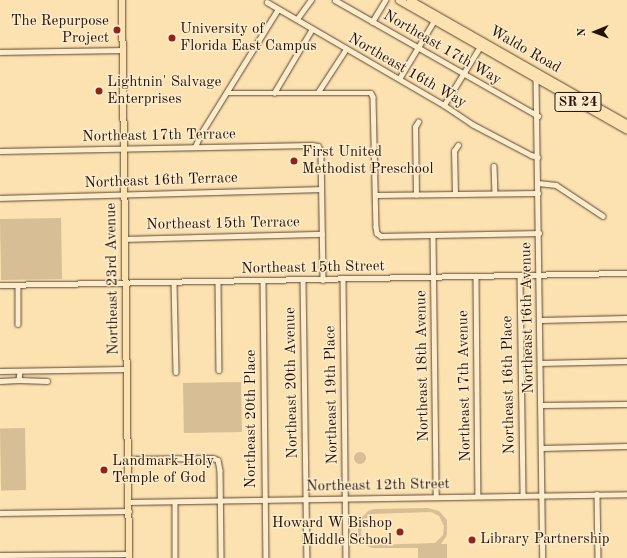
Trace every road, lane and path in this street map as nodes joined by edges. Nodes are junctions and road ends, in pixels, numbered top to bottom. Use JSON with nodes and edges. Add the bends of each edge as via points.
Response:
{"nodes":[{"id":1,"x":122,"y":0,"type":"edge"},
{"id":2,"x":311,"y":0,"type":"edge"},
{"id":3,"x":335,"y":0,"type":"edge"},
{"id":4,"x":385,"y":0,"type":"edge"},
{"id":5,"x":399,"y":0,"type":"edge"},
{"id":6,"x":410,"y":0,"type":"edge"},
{"id":7,"x":267,"y":2,"type":"dead end"},
{"id":8,"x":278,"y":9,"type":"junction"},
{"id":9,"x":436,"y":18,"type":"junction"},
{"id":10,"x":297,"y":19,"type":"junction"},
{"id":11,"x":372,"y":22,"type":"junction"},
{"id":12,"x":312,"y":29,"type":"junction"},
{"id":13,"x":482,"y":44,"type":"junction"},
{"id":14,"x":419,"y":47,"type":"junction"},
{"id":15,"x":346,"y":49,"type":"junction"},
{"id":16,"x":123,"y":50,"type":"junction"},
{"id":17,"x":0,"y":52,"type":"edge"},
{"id":18,"x":464,"y":74,"type":"junction"},
{"id":19,"x":536,"y":74,"type":"junction"},
{"id":20,"x":399,"y":79,"type":"junction"},
{"id":21,"x":318,"y":92,"type":"junction"},
{"id":22,"x":227,"y":93,"type":"junction"},
{"id":23,"x":274,"y":93,"type":"junction"},
{"id":24,"x":444,"y":105,"type":"junction"},
{"id":25,"x":538,"y":116,"type":"junction"},
{"id":26,"x":418,"y":122,"type":"dead end"},
{"id":27,"x":627,"y":124,"type":"edge"},
{"id":28,"x":627,"y":130,"type":"edge"},
{"id":29,"x":458,"y":145,"type":"dead end"},
{"id":30,"x":195,"y":147,"type":"junction"},
{"id":31,"x":124,"y":148,"type":"junction"},
{"id":32,"x":0,"y":151,"type":"edge"},
{"id":33,"x":538,"y":156,"type":"junction"},
{"id":34,"x":494,"y":166,"type":"dead end"},
{"id":35,"x":538,"y":183,"type":"junction"},
{"id":36,"x":321,"y":189,"type":"junction"},
{"id":37,"x":495,"y":193,"type":"junction"},
{"id":38,"x":538,"y":193,"type":"junction"},
{"id":39,"x":125,"y":194,"type":"junction"},
{"id":40,"x":455,"y":194,"type":"junction"},
{"id":41,"x":375,"y":195,"type":"junction"},
{"id":42,"x":416,"y":195,"type":"junction"},
{"id":43,"x":0,"y":198,"type":"edge"},
{"id":44,"x":603,"y":216,"type":"dead end"},
{"id":45,"x":539,"y":233,"type":"junction"},
{"id":46,"x":322,"y":234,"type":"junction"},
{"id":47,"x":433,"y":235,"type":"junction"},
{"id":48,"x":125,"y":239,"type":"junction"},
{"id":49,"x":627,"y":273,"type":"edge"},
{"id":50,"x":539,"y":275,"type":"junction"},
{"id":51,"x":520,"y":276,"type":"junction"},
{"id":52,"x":476,"y":277,"type":"junction"},
{"id":53,"x":434,"y":278,"type":"junction"},
{"id":54,"x":343,"y":279,"type":"junction"},
{"id":55,"x":263,"y":280,"type":"junction"},
{"id":56,"x":303,"y":280,"type":"junction"},
{"id":57,"x":323,"y":280,"type":"junction"},
{"id":58,"x":218,"y":281,"type":"junction"},
{"id":59,"x":174,"y":283,"type":"junction"},
{"id":60,"x":126,"y":284,"type":"junction"},
{"id":61,"x":0,"y":285,"type":"edge"},
{"id":62,"x":18,"y":285,"type":"junction"},
{"id":63,"x":627,"y":318,"type":"edge"},
{"id":64,"x":540,"y":320,"type":"junction"},
{"id":65,"x":18,"y":324,"type":"dead end"},
{"id":66,"x":627,"y":361,"type":"edge"},
{"id":67,"x":540,"y":363,"type":"junction"},
{"id":68,"x":127,"y":369,"type":"junction"},
{"id":69,"x":219,"y":370,"type":"dead end"},
{"id":70,"x":0,"y":371,"type":"edge"},
{"id":71,"x":20,"y":371,"type":"junction"},
{"id":72,"x":176,"y":372,"type":"dead end"},
{"id":73,"x":19,"y":380,"type":"junction"},
{"id":74,"x":47,"y":380,"type":"dead end"},
{"id":75,"x":0,"y":381,"type":"edge"},
{"id":76,"x":627,"y":404,"type":"edge"},
{"id":77,"x":541,"y":405,"type":"junction"},
{"id":78,"x":627,"y":446,"type":"edge"},
{"id":79,"x":541,"y":448,"type":"junction"},
{"id":80,"x":128,"y":459,"type":"junction"},
{"id":81,"x":597,"y":494,"type":"junction"},
{"id":82,"x":627,"y":494,"type":"edge"},
{"id":83,"x":523,"y":495,"type":"junction"},
{"id":84,"x":542,"y":495,"type":"junction"},
{"id":85,"x":478,"y":496,"type":"junction"},
{"id":86,"x":436,"y":497,"type":"junction"},
{"id":87,"x":345,"y":499,"type":"junction"},
{"id":88,"x":265,"y":500,"type":"junction"},
{"id":89,"x":306,"y":500,"type":"junction"},
{"id":90,"x":220,"y":501,"type":"junction"},
{"id":91,"x":129,"y":502,"type":"junction"},
{"id":92,"x":175,"y":502,"type":"junction"},
{"id":93,"x":129,"y":511,"type":"junction"},
{"id":94,"x":0,"y":513,"type":"edge"},
{"id":95,"x":0,"y":555,"type":"edge"},
{"id":96,"x":129,"y":556,"type":"edge"},
{"id":97,"x":175,"y":558,"type":"edge"},
{"id":98,"x":221,"y":558,"type":"edge"},
{"id":99,"x":266,"y":558,"type":"edge"},
{"id":100,"x":306,"y":558,"type":"edge"},
{"id":101,"x":346,"y":558,"type":"edge"},
{"id":102,"x":543,"y":558,"type":"edge"},
{"id":103,"x":598,"y":558,"type":"edge"}],
"edges":[{"from":1,"to":16,"type":"main road","name":"Northeast 23rd Avenue"},
{"from":2,"to":10,"type":"street"},
{"from":3,"to":11,"type":"street","name":"Northeast 17th Way"},
{"from":4,"to":11,"type":"street"},
{"from":5,"to":9,"type":"highway","number":"SR 24"},
{"from":6,"to":9,"type":"highway","name":"Waldo Road","number":"SR 24"},
{"from":7,"to":8,"type":"street","name":"Northeast 16th Way"},
{"from":8,"to":10,"type":"street","name":"Northeast 16th Way"},
{"from":8,"to":22,"type":"street"},
{"from":9,"to":13,"type":"highway","name":"Waldo Road","number":"SR 24"},
{"from":9,"to":14,"type":"street"},
{"from":10,"to":12,"type":"street","name":"Northeast 16th Way"},
{"from":11,"to":14,"type":"street","name":"Northeast 17th Way"},
{"from":12,"to":15,"type":"street","name":"Northeast 16th Way"},
{"from":12,"to":23,"type":"street"},
{"from":13,"to":18,"type":"street"},
{"from":13,"to":19,"type":"highway","name":"Waldo Road","number":"SR 24"},
{"from":13,"to":19,"type":"highway","name":"Waldo Road","number":"SR 24","via":[[507,62]]},
{"from":14,"to":18,"type":"street","name":"Northeast 17th Way"},
{"from":14,"to":20,"type":"street"},
{"from":15,"to":20,"type":"street","name":"Northeast 16th Way"},
{"from":15,"to":21,"type":"street"},
{"from":16,"to":17,"type":"street"},
{"from":16,"to":31,"type":"main road","name":"Northeast 23rd Avenue"},
{"from":18,"to":24,"type":"street"},
{"from":18,"to":25,"type":"street","name":"Northeast 17th Way"},
{"from":19,"to":25,"type":"street","name":"Northeast 16th Avenue"},
{"from":19,"to":27,"type":"highway","name":"Waldo Road","number":"SR 24"},
{"from":19,"to":28,"type":"highway","name":"Waldo Road","number":"SR 24"},
{"from":20,"to":24,"type":"street","name":"Northeast 16th Way"},
{"from":21,"to":23,"type":"street"},
{"from":21,"to":41,"type":"street","via":[[371,93]]},
{"from":22,"to":23,"type":"street"},
{"from":22,"to":30,"type":"street"},
{"from":24,"to":33,"type":"street","name":"Northeast 16th Way","via":[[472,124],[531,155]]},
{"from":25,"to":33,"type":"street","name":"Northeast 16th Avenue"},
{"from":26,"to":42,"type":"street","via":[[415,127]]},
{"from":29,"to":40,"type":"street","via":[[454,151]]},
{"from":30,"to":31,"type":"street","name":"Northeast 17th Terrace"},
{"from":30,"to":36,"type":"street","name":"Northeast 17th Terrace","via":[[318,146],[321,151]]},
{"from":31,"to":32,"type":"street","name":"Northeast 17th Terrace"},
{"from":31,"to":39,"type":"main road","name":"Northeast 23rd Avenue"},
{"from":33,"to":35,"type":"street","name":"Northeast 16th Avenue"},
{"from":34,"to":37,"type":"street"},
{"from":35,"to":38,"type":"street","name":"Northeast 16th Avenue"},
{"from":35,"to":44,"type":"street","via":[[556,185]]},
{"from":36,"to":39,"type":"street","name":"Northeast 16th Terrace"},
{"from":36,"to":46,"type":"street"},
{"from":37,"to":38,"type":"street"},
{"from":37,"to":40,"type":"street"},
{"from":38,"to":45,"type":"street","name":"Northeast 16th Avenue"},
{"from":39,"to":43,"type":"street","name":"Northeast 16th Terrace"},
{"from":39,"to":48,"type":"main road","name":"Northeast 23rd Avenue"},
{"from":40,"to":42,"type":"street"},
{"from":41,"to":42,"type":"street"},
{"from":41,"to":47,"type":"street","via":[[378,234]]},
{"from":45,"to":47,"type":"street"},
{"from":45,"to":50,"type":"street","name":"Northeast 16th Avenue"},
{"from":46,"to":48,"type":"street","name":"Northeast 15th Terrace"},
{"from":46,"to":57,"type":"street"},
{"from":47,"to":53,"type":"street","name":"Northeast 18th Avenue"},
{"from":48,"to":60,"type":"main road","name":"Northeast 23rd Avenue"},
{"from":49,"to":50,"type":"street","name":"Northeast 15th Street"},
{"from":50,"to":51,"type":"street","name":"Northeast 15th Street"},
{"from":50,"to":64,"type":"street","name":"Northeast 16th Avenue"},
{"from":51,"to":52,"type":"street","name":"Northeast 15th Street"},
{"from":51,"to":83,"type":"street","name":"Northeast 16th Place"},
{"from":52,"to":53,"type":"street","name":"Northeast 15th Street"},
{"from":52,"to":85,"type":"street","name":"Northeast 17th Avenue"},
{"from":53,"to":54,"type":"street","name":"Northeast 15th Street"},
{"from":53,"to":86,"type":"street","name":"Northeast 18th Avenue"},
{"from":54,"to":57,"type":"street","name":"Northeast 15th Street"},
{"from":54,"to":87,"type":"street","name":"Northeast 19th Place"},
{"from":55,"to":56,"type":"street","name":"Northeast 15th Street"},
{"from":55,"to":58,"type":"street","name":"Northeast 15th Street"},
{"from":55,"to":88,"type":"street","name":"Northeast 20th Place"},
{"from":56,"to":57,"type":"street","name":"Northeast 15th Street"},
{"from":56,"to":89,"type":"street","name":"Northeast 20th Avenue"},
{"from":58,"to":59,"type":"street","name":"Northeast 15th Street"},
{"from":58,"to":69,"type":"street"},
{"from":59,"to":60,"type":"street","name":"Northeast 15th Street"},
{"from":59,"to":72,"type":"street"},
{"from":60,"to":62,"type":"street","name":"Northeast 15th Street"},
{"from":60,"to":68,"type":"main road","name":"Northeast 23rd Avenue"},
{"from":61,"to":62,"type":"street","name":"Northeast 15th Street"},
{"from":62,"to":65,"type":"street"},
{"from":63,"to":64,"type":"street"},
{"from":64,"to":67,"type":"street","name":"Northeast 16th Avenue"},
{"from":66,"to":67,"type":"street"},
{"from":67,"to":77,"type":"street","name":"Northeast 16th Avenue"},
{"from":68,"to":71,"type":"street"},
{"from":68,"to":80,"type":"main road","name":"Northeast 23rd Avenue"},
{"from":70,"to":71,"type":"street"},
{"from":71,"to":73,"type":"street"},
{"from":73,"to":74,"type":"street"},
{"from":73,"to":75,"type":"street"},
{"from":76,"to":77,"type":"street"},
{"from":77,"to":79,"type":"street","name":"Northeast 16th Avenue"},
{"from":78,"to":79,"type":"street"},
{"from":79,"to":84,"type":"street","name":"Northeast 16th Avenue"},
{"from":80,"to":90,"type":"street","via":[[217,459],[220,464]]},
{"from":80,"to":91,"type":"main road","name":"Northeast 23rd Avenue"},
{"from":81,"to":82,"type":"street","name":"Northeast 12th Street"},
{"from":81,"to":84,"type":"street","name":"Northeast 12th Street"},
{"from":81,"to":103,"type":"street"},
{"from":83,"to":84,"type":"street","name":"Northeast 12th Street"},
{"from":83,"to":85,"type":"street","name":"Northeast 12th Street"},
{"from":84,"to":102,"type":"street","name":"Northeast 16th Avenue"},
{"from":85,"to":86,"type":"street","name":"Northeast 12th Street"},
{"from":86,"to":87,"type":"street","name":"Northeast 12th Street"},
{"from":87,"to":89,"type":"street","name":"Northeast 12th Street"},
{"from":87,"to":101,"type":"street","name":"Northeast 19th Place"},
{"from":88,"to":89,"type":"street","name":"Northeast 12th Street"},
{"from":88,"to":90,"type":"street","name":"Northeast 12th Street"},
{"from":88,"to":99,"type":"street","name":"Northeast 20th Place"},
{"from":89,"to":100,"type":"street","name":"Northeast 20th Avenue"},
{"from":90,"to":92,"type":"street","name":"Northeast 12th Street"},
{"from":90,"to":98,"type":"street"},
{"from":91,"to":92,"type":"street","name":"Northeast 12th Street"},
{"from":91,"to":93,"type":"main road","name":"Northeast 23rd Avenue"},
{"from":92,"to":97,"type":"street"},
{"from":93,"to":94,"type":"street"},
{"from":93,"to":96,"type":"main road","name":"Northeast 23rd Avenue"},
{"from":95,"to":96,"type":"street"}]}
